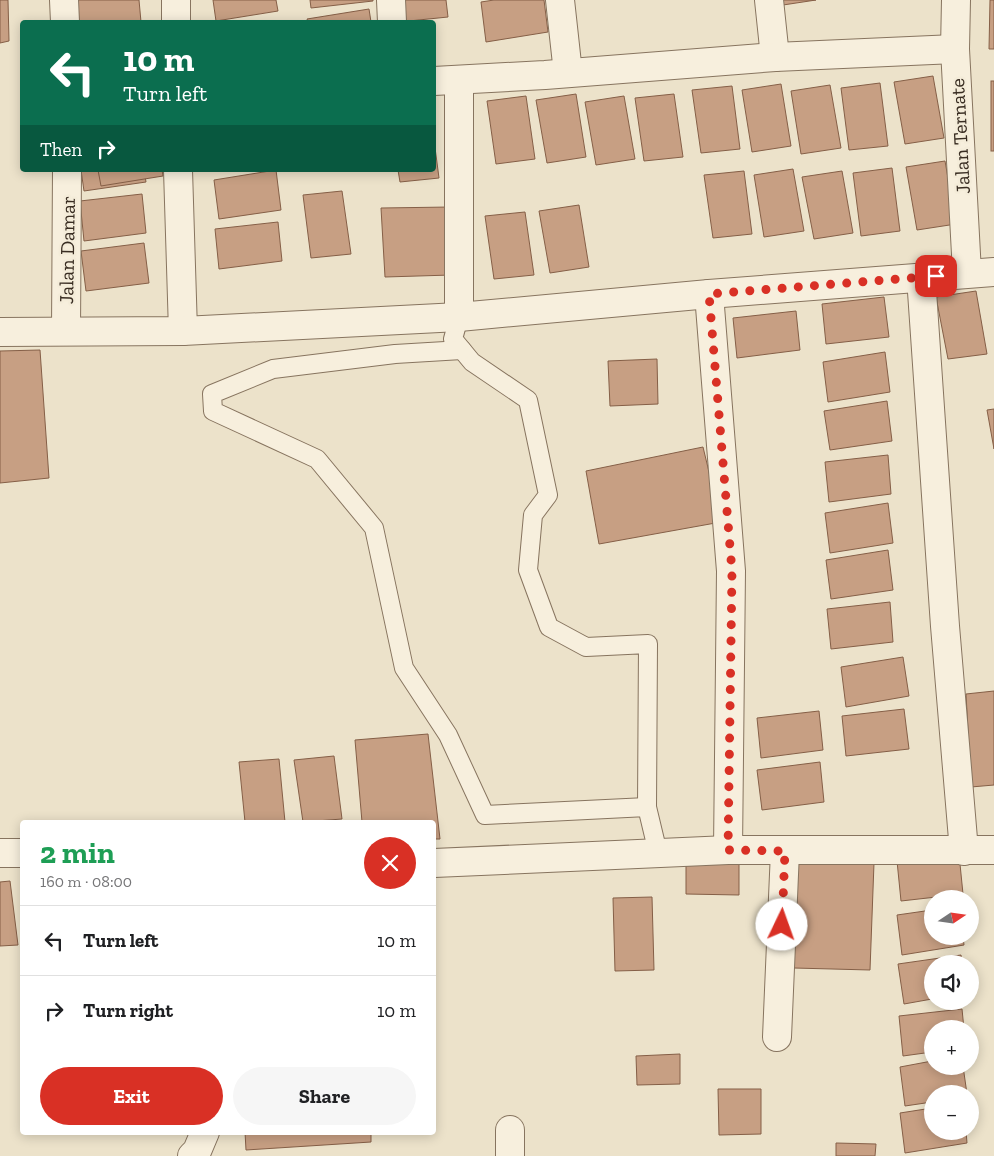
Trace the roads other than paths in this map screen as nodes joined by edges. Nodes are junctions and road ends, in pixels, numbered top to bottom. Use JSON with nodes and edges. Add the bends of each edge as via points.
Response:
{"nodes":[{"id":1,"x":64,"y":0,"type":"edge"},
{"id":2,"x":176,"y":0,"type":"edge"},
{"id":3,"x":391,"y":0,"type":"edge"},
{"id":4,"x":560,"y":0,"type":"edge"},
{"id":5,"x":769,"y":0,"type":"edge"},
{"id":6,"x":956,"y":0,"type":"edge"},
{"id":7,"x":65,"y":20,"type":"edge"},
{"id":8,"x":176,"y":20,"type":"edge"},
{"id":9,"x":392,"y":20,"type":"edge"},
{"id":10,"x":955,"y":49,"type":"junction"},
{"id":11,"x":775,"y":57,"type":"junction"},
{"id":12,"x":568,"y":73,"type":"junction"},
{"id":13,"x":446,"y":80,"type":"edge"},
{"id":14,"x":67,"y":172,"type":"edge"},
{"id":15,"x":178,"y":172,"type":"edge"},
{"id":16,"x":994,"y":272,"type":"edge"},
{"id":17,"x":967,"y":273,"type":"junction"},
{"id":18,"x":920,"y":277,"type":"junction"},
{"id":19,"x":709,"y":294,"type":"junction"},
{"id":20,"x":459,"y":317,"type":"junction"},
{"id":21,"x":66,"y":330,"type":"junction"},
{"id":22,"x":183,"y":331,"type":"junction"},
{"id":23,"x":0,"y":332,"type":"edge"},
{"id":24,"x":462,"y":350,"type":"junction"},
{"id":25,"x":647,"y":807,"type":"junction"},
{"id":26,"x":728,"y":850,"type":"junction"},
{"id":27,"x":994,"y":850,"type":"edge"},
{"id":28,"x":785,"y":851,"type":"junction"},
{"id":29,"x":964,"y":851,"type":"junction"},
{"id":30,"x":20,"y":852,"type":"edge"},
{"id":31,"x":0,"y":853,"type":"edge"},
{"id":32,"x":658,"y":853,"type":"junction"},
{"id":33,"x":436,"y":863,"type":"edge"},
{"id":34,"x":776,"y":1037,"type":"dead end"},
{"id":35,"x":204,"y":1135,"type":"edge"},
{"id":36,"x":192,"y":1156,"type":"edge"}],
"edges":[{"from":1,"to":7,"type":"street"},
{"from":2,"to":8,"type":"street"},
{"from":3,"to":9,"type":"street"},
{"from":4,"to":12,"type":"street"},
{"from":5,"to":11,"type":"street"},
{"from":6,"to":10,"type":"street","name":"Jalan Ternate"},
{"from":10,"to":11,"type":"street"},
{"from":10,"to":17,"type":"street","name":"Jalan Ternate"},
{"from":11,"to":12,"type":"street"},
{"from":12,"to":13,"type":"street"},
{"from":13,"to":20,"type":"street"},
{"from":14,"to":21,"type":"street","name":"Jalan Damar"},
{"from":15,"to":22,"type":"street"},
{"from":16,"to":17,"type":"street"},
{"from":17,"to":18,"type":"street"},
{"from":18,"to":19,"type":"street"},
{"from":18,"to":29,"type":"street"},
{"from":19,"to":20,"type":"street"},
{"from":19,"to":26,"type":"street","via":[[732,571]]},
{"from":20,"to":22,"type":"street"},
{"from":20,"to":24,"type":"lane","via":[[454,339]]},
{"from":21,"to":22,"type":"street"},
{"from":21,"to":23,"type":"street"},
{"from":24,"to":25,"type":"lane","via":[[472,362],[528,400],[548,495],[533,515],[528,570],[549,627],[586,647],[648,644]]},
{"from":24,"to":25,"type":"lane","via":[[395,354],[273,370],[212,394],[212,411],[317,459],[374,528],[404,668],[448,735],[485,815]]},
{"from":25,"to":32,"type":"lane"},
{"from":26,"to":28,"type":"street"},
{"from":26,"to":32,"type":"street"},
{"from":27,"to":29,"type":"street"},
{"from":28,"to":29,"type":"street"},
{"from":28,"to":34,"type":"street"},
{"from":30,"to":31,"type":"street"},
{"from":32,"to":33,"type":"street"},
{"from":35,"to":36,"type":"street"}]}
